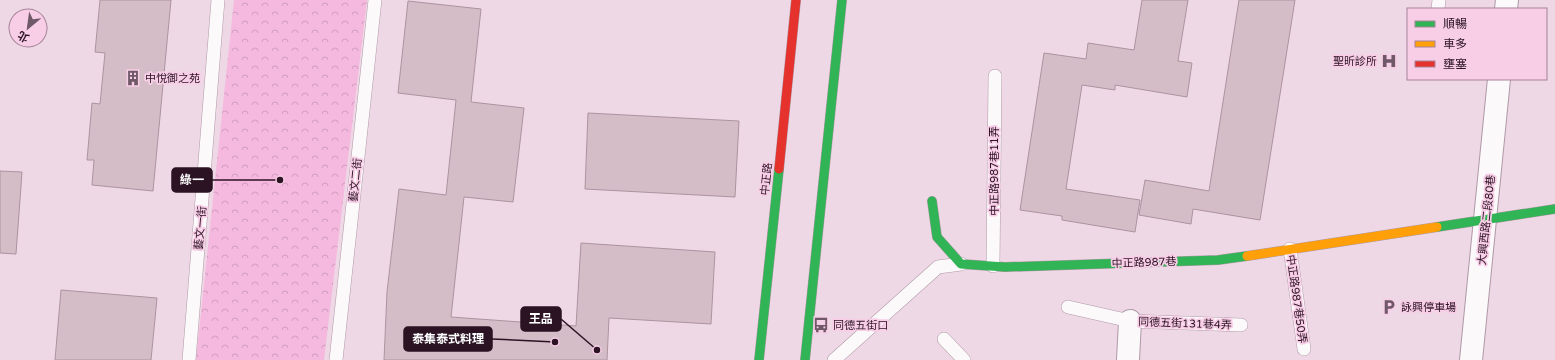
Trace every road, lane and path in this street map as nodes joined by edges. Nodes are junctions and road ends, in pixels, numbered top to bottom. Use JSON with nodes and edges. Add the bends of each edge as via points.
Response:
{"nodes":[{"id":1,"x":218,"y":0,"type":"edge"},
{"id":2,"x":374,"y":0,"type":"edge"},
{"id":3,"x":796,"y":0,"type":"edge"},
{"id":4,"x":842,"y":0,"type":"edge"},
{"id":5,"x":995,"y":76,"type":"dead end"},
{"id":6,"x":1499,"y":80,"type":"edge"},
{"id":7,"x":932,"y":201,"type":"dead end"},
{"id":8,"x":1555,"y":209,"type":"edge"},
{"id":9,"x":1486,"y":220,"type":"junction"},
{"id":10,"x":1290,"y":249,"type":"junction"},
{"id":11,"x":961,"y":264,"type":"junction"},
{"id":12,"x":994,"y":266,"type":"junction"},
{"id":13,"x":1068,"y":307,"type":"dead end"},
{"id":14,"x":1130,"y":321,"type":"junction"},
{"id":15,"x":1241,"y":325,"type":"dead end"},
{"id":16,"x":944,"y":339,"type":"dead end"},
{"id":17,"x":1304,"y":349,"type":"dead end"},
{"id":18,"x":189,"y":360,"type":"edge"},
{"id":19,"x":336,"y":360,"type":"edge"},
{"id":20,"x":759,"y":360,"type":"edge"},
{"id":21,"x":805,"y":360,"type":"edge"},
{"id":22,"x":834,"y":360,"type":"edge"},
{"id":23,"x":964,"y":360,"type":"edge"},
{"id":24,"x":1128,"y":360,"type":"edge"},
{"id":25,"x":1471,"y":360,"type":"edge"}],
"edges":[{"from":1,"to":18,"type":"lane","name":"藝文一街"},
{"from":2,"to":19,"type":"lane","name":"藝文二街"},
{"from":3,"to":20,"type":"street","name":"中正路"},
{"from":4,"to":21,"type":"street"},
{"from":5,"to":12,"type":"lane","name":"中正路987巷11弄"},
{"from":6,"to":9,"type":"street","name":"大興西路二段80巷"},
{"from":7,"to":11,"type":"street","via":[[937,237]]},
{"from":8,"to":9,"type":"street","name":"中正路987巷"},
{"from":9,"to":10,"type":"street","name":"中正路987巷"},
{"from":9,"to":25,"type":"street","name":"大興西路二段80巷"},
{"from":10,"to":12,"type":"street","name":"中正路987巷","via":[[1218,260]]},
{"from":10,"to":17,"type":"lane","name":"中正路987巷50弄"},
{"from":11,"to":12,"type":"street","name":"中正路987巷"},
{"from":11,"to":22,"type":"lane","name":"中正路987巷","via":[[938,267]]},
{"from":13,"to":14,"type":"lane","name":"同德五街131巷4弄"},
{"from":14,"to":15,"type":"lane","name":"同德五街131巷4弄"},
{"from":14,"to":24,"type":"street"},
{"from":16,"to":23,"type":"lane"}]}
